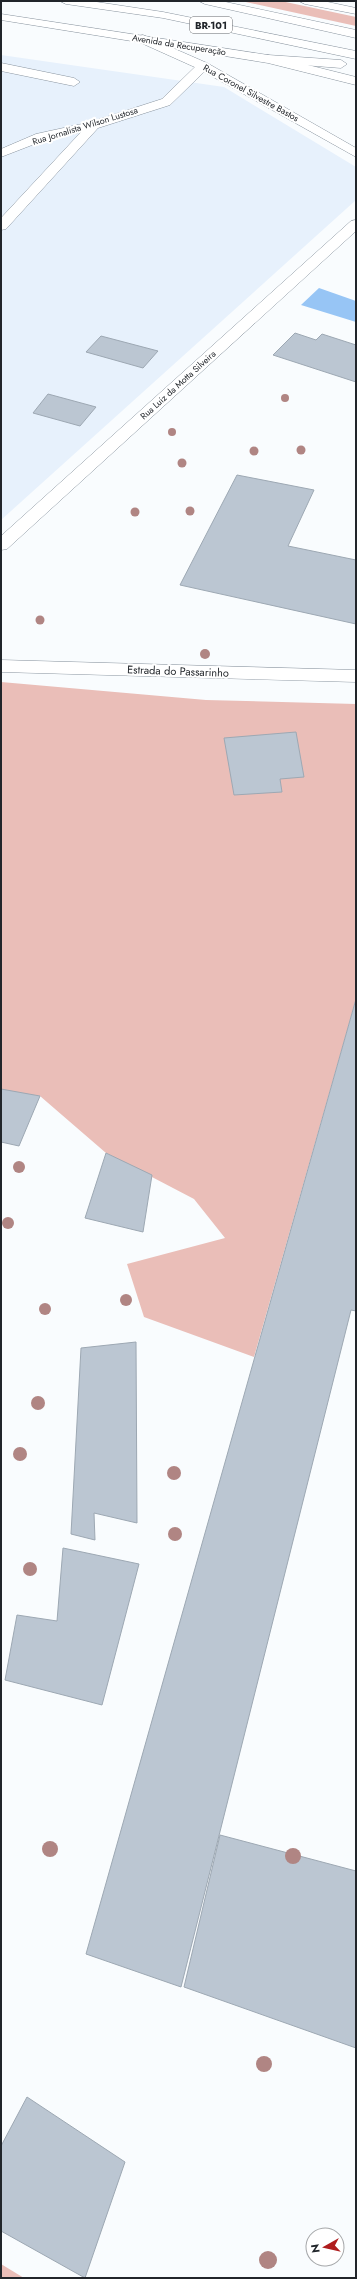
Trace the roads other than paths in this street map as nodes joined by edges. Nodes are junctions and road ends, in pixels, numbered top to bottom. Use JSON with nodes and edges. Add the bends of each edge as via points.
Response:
{"nodes":[{"id":1,"x":66,"y":1,"type":"edge"},
{"id":2,"x":205,"y":1,"type":"edge"},
{"id":3,"x":305,"y":1,"type":"edge"},
{"id":4,"x":356,"y":11,"type":"edge"},
{"id":5,"x":1,"y":18,"type":"edge"},
{"id":6,"x":356,"y":34,"type":"edge"},
{"id":7,"x":143,"y":39,"type":"junction"},
{"id":8,"x":356,"y":55,"type":"edge"},
{"id":9,"x":268,"y":59,"type":"junction"},
{"id":10,"x":356,"y":65,"type":"edge"},
{"id":11,"x":203,"y":66,"type":"junction"},
{"id":12,"x":1,"y":67,"type":"edge"},
{"id":13,"x":356,"y":81,"type":"edge"},
{"id":14,"x":74,"y":82,"type":"dead end"},
{"id":15,"x":94,"y":125,"type":"junction"},
{"id":16,"x":1,"y":153,"type":"edge"},
{"id":17,"x":356,"y":153,"type":"edge"},
{"id":18,"x":356,"y":224,"type":"edge"},
{"id":19,"x":1,"y":226,"type":"edge"},
{"id":20,"x":1,"y":545,"type":"edge"},
{"id":21,"x":1,"y":666,"type":"edge"},
{"id":22,"x":356,"y":676,"type":"edge"}],
"edges":[{"from":1,"to":8,"type":"main road","number":"BR-101","via":[[163,16]]},
{"from":2,"to":6,"type":"main road","number":"BR-101"},
{"from":3,"to":4,"type":"main road"},
{"from":5,"to":7,"type":"main road","name":"Avenida da Recuperação"},
{"from":7,"to":9,"type":"main road","name":"Avenida da Recuperação"},
{"from":7,"to":11,"type":"main road","name":"Rua Coronel Silvestre Bastos"},
{"from":9,"to":10,"type":"main road"},
{"from":9,"to":13,"type":"main road","name":"Avenida da Recuperação"},
{"from":11,"to":15,"type":"main road","name":"Rua Jornalista Wilson Lustosa","via":[[166,102]]},
{"from":11,"to":17,"type":"main road","name":"Rua Coronel Silvestre Bastos"},
{"from":12,"to":14,"type":"main road"},
{"from":15,"to":16,"type":"main road","name":"Rua Jornalista Wilson Lustosa","via":[[41,137],[9,152]]},
{"from":15,"to":19,"type":"main road"},
{"from":18,"to":20,"type":"main road","name":"Rua Luiz da Motta Silveira"},
{"from":21,"to":22,"type":"main road","name":"Estrada do Passarinho"}]}
